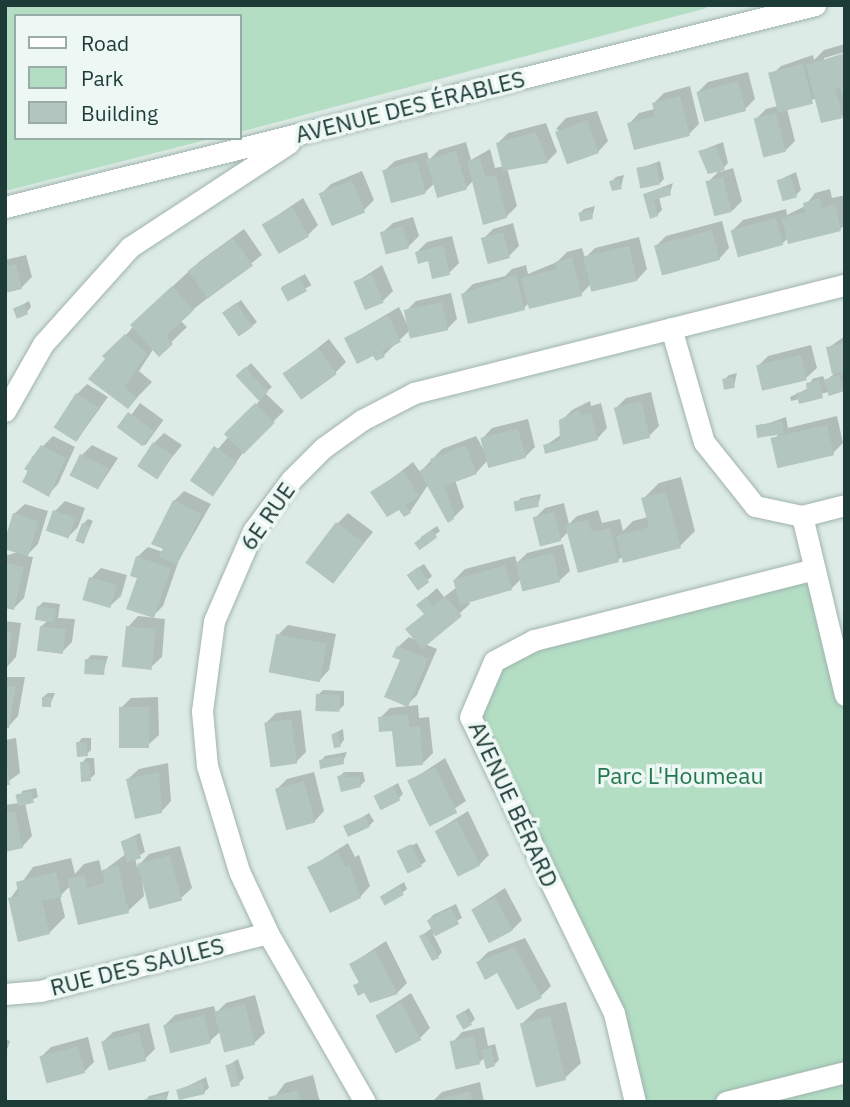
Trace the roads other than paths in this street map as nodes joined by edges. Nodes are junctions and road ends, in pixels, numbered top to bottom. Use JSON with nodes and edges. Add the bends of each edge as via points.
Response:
{"nodes":[{"id":1,"x":814,"y":5,"type":"edge"},
{"id":2,"x":304,"y":133,"type":"junction"},
{"id":3,"x":5,"y":207,"type":"edge"},
{"id":4,"x":845,"y":285,"type":"edge"},
{"id":5,"x":671,"y":328,"type":"junction"},
{"id":6,"x":5,"y":411,"type":"edge"},
{"id":7,"x":845,"y":505,"type":"edge"},
{"id":8,"x":802,"y":516,"type":"junction"},
{"id":9,"x":814,"y":569,"type":"junction"},
{"id":10,"x":845,"y":695,"type":"edge"},
{"id":11,"x":268,"y":933,"type":"junction"},
{"id":12,"x":5,"y":994,"type":"edge"},
{"id":13,"x":845,"y":1072,"type":"edge"},
{"id":14,"x":365,"y":1102,"type":"edge"},
{"id":15,"x":635,"y":1102,"type":"edge"},
{"id":16,"x":726,"y":1102,"type":"edge"}],
"edges":[{"from":1,"to":2,"type":"street","name":"AVENUE DES ÉRABLES"},
{"from":2,"to":3,"type":"street","name":"AVENUE DES ÉRABLES"},
{"from":2,"to":6,"type":"street","via":[[130,247],[43,344]]},
{"from":4,"to":5,"type":"street","name":"6E RUE"},
{"from":5,"to":8,"type":"street","via":[[704,442],[755,506]]},
{"from":5,"to":11,"type":"street","name":"6E RUE","via":[[414,393],[362,420],[323,448],[291,480],[253,531],[214,621],[201,711],[218,813]]},
{"from":7,"to":8,"type":"street"},
{"from":8,"to":9,"type":"street"},
{"from":9,"to":10,"type":"street"},
{"from":9,"to":15,"type":"street","name":"AVENUE BÉRARD","via":[[534,640],[494,661],[470,717],[614,1013]]},
{"from":11,"to":12,"type":"street","name":"RUE DES SAULES","via":[[40,991]]},
{"from":11,"to":14,"type":"street","name":"6E RUE"},
{"from":13,"to":16,"type":"street"}]}
